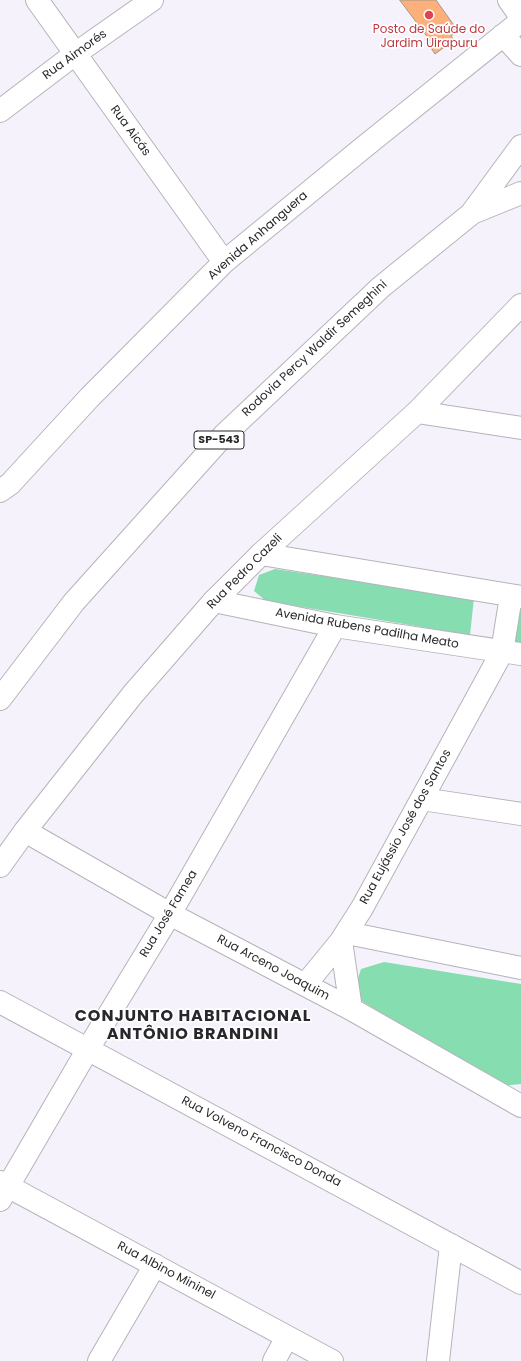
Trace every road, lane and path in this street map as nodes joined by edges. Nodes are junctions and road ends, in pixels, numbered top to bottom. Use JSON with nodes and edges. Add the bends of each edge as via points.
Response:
{"nodes":[{"id":1,"x":37,"y":0,"type":"edge"},
{"id":2,"x":152,"y":0,"type":"edge"},
{"id":3,"x":509,"y":0,"type":"edge"},
{"id":4,"x":521,"y":17,"type":"edge"},
{"id":5,"x":521,"y":21,"type":"edge"},
{"id":6,"x":503,"y":35,"type":"junction"},
{"id":7,"x":75,"y":54,"type":"junction"},
{"id":8,"x":521,"y":55,"type":"edge"},
{"id":9,"x":0,"y":111,"type":"edge"},
{"id":10,"x":521,"y":146,"type":"edge"},
{"id":11,"x":521,"y":193,"type":"edge"},
{"id":12,"x":471,"y":214,"type":"junction"},
{"id":13,"x":224,"y":262,"type":"junction"},
{"id":14,"x":521,"y":305,"type":"edge"},
{"id":15,"x":417,"y":412,"type":"junction"},
{"id":16,"x":521,"y":428,"type":"edge"},
{"id":17,"x":0,"y":491,"type":"edge"},
{"id":18,"x":261,"y":554,"type":"junction"},
{"id":19,"x":516,"y":596,"type":"edge"},
{"id":20,"x":214,"y":601,"type":"junction"},
{"id":21,"x":335,"y":626,"type":"junction"},
{"id":22,"x":512,"y":653,"type":"edge"},
{"id":23,"x":0,"y":699,"type":"edge"},
{"id":24,"x":422,"y":799,"type":"junction"},
{"id":25,"x":521,"y":814,"type":"edge"},
{"id":26,"x":25,"y":831,"type":"junction"},
{"id":27,"x":0,"y":866,"type":"edge"},
{"id":28,"x":170,"y":914,"type":"junction"},
{"id":29,"x":344,"y":937,"type":"junction"},
{"id":30,"x":521,"y":968,"type":"edge"},
{"id":31,"x":305,"y":985,"type":"junction"},
{"id":32,"x":0,"y":1002,"type":"edge"},
{"id":33,"x":351,"y":1009,"type":"junction"},
{"id":34,"x":88,"y":1049,"type":"junction"},
{"id":35,"x":521,"y":1106,"type":"edge"},
{"id":36,"x":2,"y":1189,"type":"edge"},
{"id":37,"x":451,"y":1245,"type":"junction"},
{"id":38,"x":155,"y":1265,"type":"junction"},
{"id":39,"x":521,"y":1283,"type":"edge"},
{"id":40,"x":287,"y":1337,"type":"junction"},
{"id":41,"x":99,"y":1361,"type":"edge"},
{"id":42,"x":274,"y":1361,"type":"edge"},
{"id":43,"x":332,"y":1361,"type":"edge"},
{"id":44,"x":438,"y":1361,"type":"edge"}],
"edges":[{"from":1,"to":7,"type":"street","name":"Rua Aicás"},
{"from":2,"to":7,"type":"street","name":"Rua Aimorés"},
{"from":3,"to":4,"type":"street"},
{"from":5,"to":6,"type":"street","name":"Avenida Anhanguera"},
{"from":6,"to":8,"type":"street"},
{"from":6,"to":13,"type":"street","name":"Avenida Anhanguera"},
{"from":7,"to":9,"type":"street","name":"Rua Aimorés"},
{"from":7,"to":13,"type":"street","name":"Rua Aicás"},
{"from":10,"to":12,"type":"street","name":"Rodovia Percy Waldir Semeghini","number":"SP-543"},
{"from":11,"to":12,"type":"street","name":"Rodovia Percy Waldir Semeghini","number":"SP-543"},
{"from":12,"to":23,"type":"street","name":"Rodovia Percy Waldir Semeghini","number":"SP-543","via":[[381,287],[224,435],[74,602]]},
{"from":13,"to":17,"type":"street","name":"Avenida Anhanguera","via":[[89,398],[10,484]]},
{"from":14,"to":15,"type":"street","name":"Rua Pedro Cazeli"},
{"from":15,"to":16,"type":"street"},
{"from":15,"to":18,"type":"street","name":"Rua Pedro Cazeli"},
{"from":18,"to":19,"type":"street"},
{"from":18,"to":20,"type":"street","name":"Rua Pedro Cazeli"},
{"from":19,"to":22,"type":"street","name":"Rua Eujássio José dos Santos"},
{"from":20,"to":21,"type":"street","name":"Avenida Rubens Padilha Meato"},
{"from":20,"to":26,"type":"street","name":"Rua Pedro Cazeli","via":[[133,694]]},
{"from":21,"to":22,"type":"street","name":"Avenida Rubens Padilha Meato"},
{"from":21,"to":28,"type":"street","name":"Rua José Famea"},
{"from":22,"to":24,"type":"street","name":"Rua Eujássio José dos Santos"},
{"from":24,"to":25,"type":"street"},
{"from":24,"to":29,"type":"street","name":"Rua Eujássio José dos Santos"},
{"from":26,"to":27,"type":"street","name":"Rua Pedro Cazeli"},
{"from":26,"to":28,"type":"street","name":"Rua Arceno Joaquim"},
{"from":28,"to":31,"type":"street","name":"Rua Arceno Joaquim"},
{"from":28,"to":34,"type":"street","name":"Rua José Famea"},
{"from":29,"to":30,"type":"street"},
{"from":29,"to":31,"type":"street","name":"Rua Eujássio José dos Santos"},
{"from":29,"to":33,"type":"street"},
{"from":31,"to":33,"type":"street","name":"Rua Arceno Joaquim"},
{"from":32,"to":34,"type":"street","name":"Rua Volveno Francisco Donda"},
{"from":33,"to":35,"type":"street","name":"Rua Arceno Joaquim"},
{"from":34,"to":36,"type":"street","name":"Rua José Famea"},
{"from":34,"to":37,"type":"street","name":"Rua Volveno Francisco Donda"},
{"from":36,"to":38,"type":"street","name":"Rua Albino Mininel"},
{"from":37,"to":39,"type":"street","name":"Rua Volveno Francisco Donda"},
{"from":37,"to":44,"type":"street"},
{"from":38,"to":40,"type":"street","name":"Rua Albino Mininel"},
{"from":38,"to":41,"type":"street"},
{"from":40,"to":42,"type":"street"},
{"from":40,"to":43,"type":"street","name":"Rua Albino Mininel"}]}
